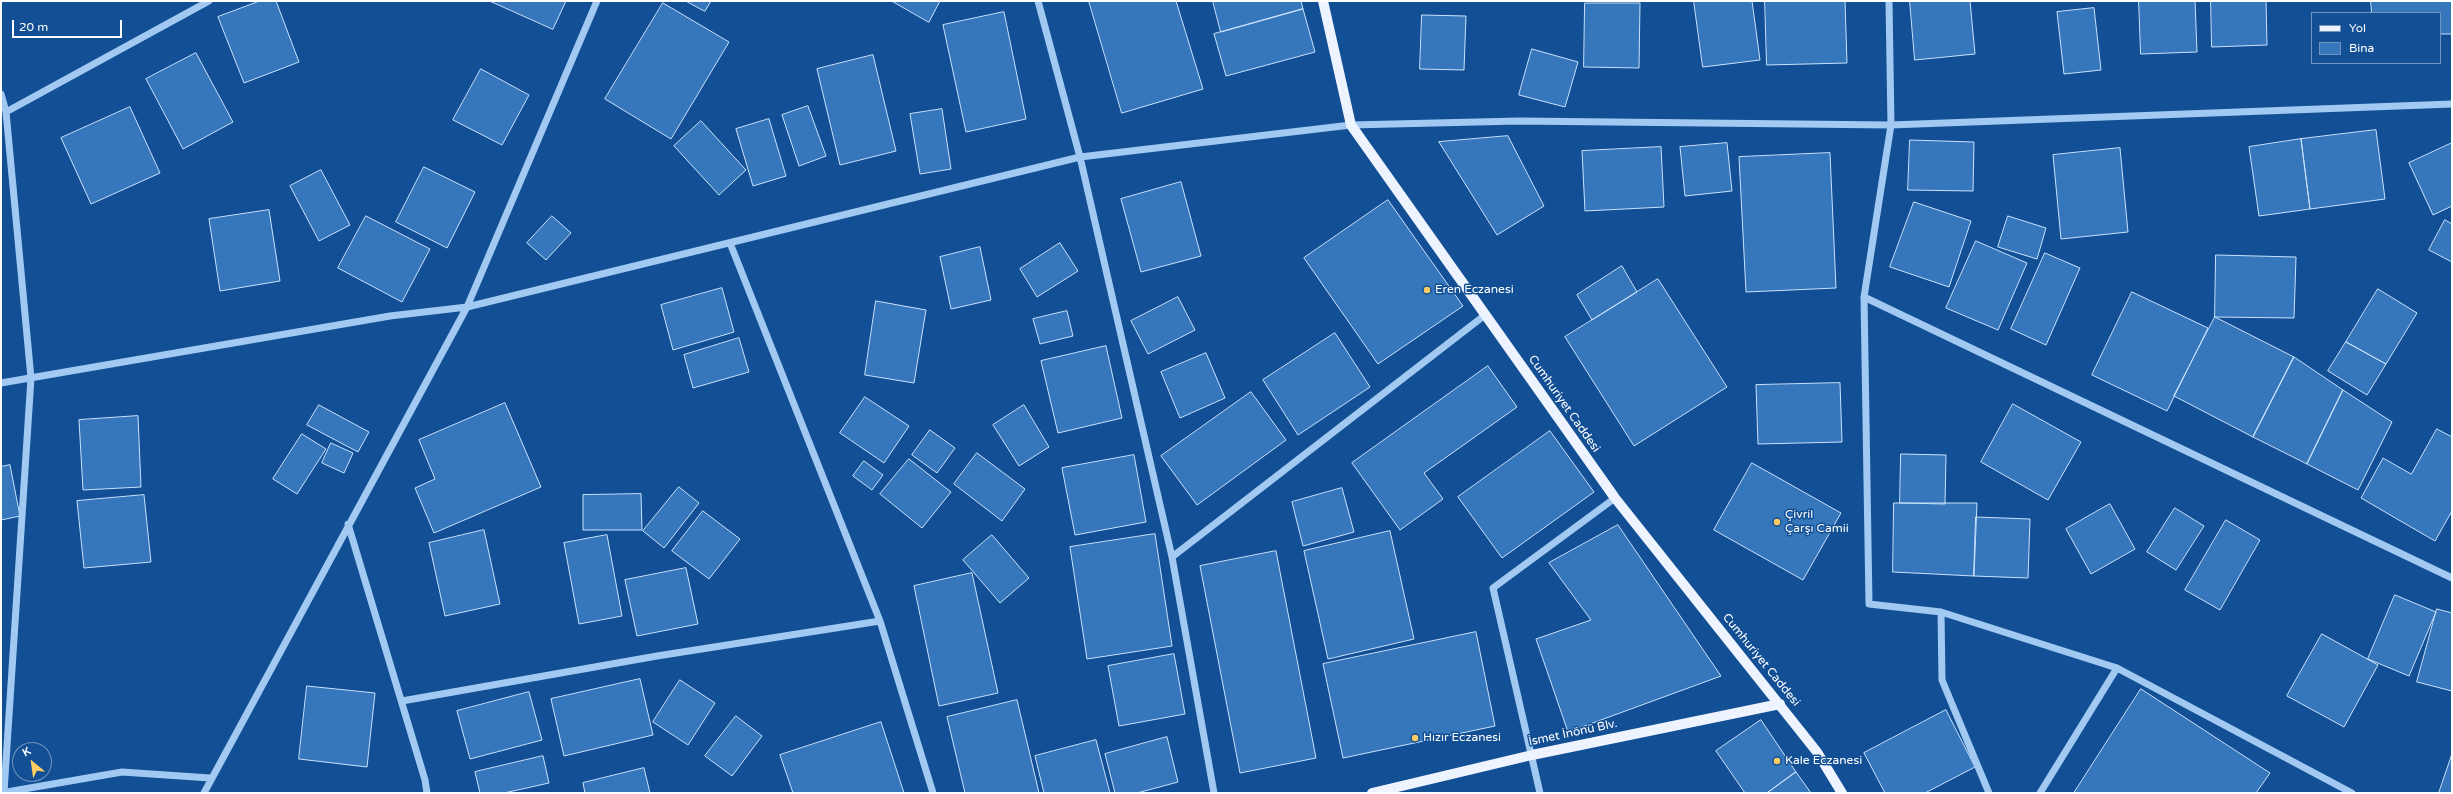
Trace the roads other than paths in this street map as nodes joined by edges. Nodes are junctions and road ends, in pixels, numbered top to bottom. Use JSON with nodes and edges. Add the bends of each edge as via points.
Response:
{"nodes":[{"id":1,"x":209,"y":1,"type":"edge"},
{"id":2,"x":597,"y":1,"type":"edge"},
{"id":3,"x":1038,"y":1,"type":"edge"},
{"id":4,"x":1323,"y":1,"type":"edge"},
{"id":5,"x":1889,"y":1,"type":"edge"},
{"id":6,"x":1,"y":94,"type":"edge"},
{"id":7,"x":2452,"y":104,"type":"edge"},
{"id":8,"x":6,"y":112,"type":"junction"},
{"id":9,"x":1891,"y":125,"type":"junction"},
{"id":10,"x":1351,"y":126,"type":"junction"},
{"id":11,"x":1080,"y":156,"type":"junction"},
{"id":12,"x":730,"y":243,"type":"junction"},
{"id":13,"x":1864,"y":296,"type":"junction"},
{"id":14,"x":467,"y":307,"type":"junction"},
{"id":15,"x":1485,"y":315,"type":"junction"},
{"id":16,"x":31,"y":378,"type":"junction"},
{"id":17,"x":1,"y":383,"type":"edge"},
{"id":18,"x":1615,"y":498,"type":"junction"},
{"id":19,"x":348,"y":524,"type":"junction"},
{"id":20,"x":1172,"y":557,"type":"junction"},
{"id":21,"x":2452,"y":578,"type":"edge"},
{"id":22,"x":1941,"y":612,"type":"junction"},
{"id":23,"x":880,"y":621,"type":"junction"},
{"id":24,"x":2117,"y":668,"type":"junction"},
{"id":25,"x":402,"y":701,"type":"junction"},
{"id":26,"x":1780,"y":704,"type":"junction"},
{"id":27,"x":1532,"y":755,"type":"junction"},
{"id":28,"x":210,"y":778,"type":"junction"},
{"id":29,"x":3,"y":793,"type":"edge"},
{"id":30,"x":204,"y":793,"type":"edge"},
{"id":31,"x":427,"y":793,"type":"edge"},
{"id":32,"x":933,"y":793,"type":"edge"},
{"id":33,"x":1214,"y":793,"type":"edge"},
{"id":34,"x":1372,"y":793,"type":"edge"},
{"id":35,"x":1540,"y":793,"type":"edge"},
{"id":36,"x":1842,"y":793,"type":"edge"},
{"id":37,"x":1989,"y":793,"type":"edge"},
{"id":38,"x":2040,"y":793,"type":"edge"},
{"id":39,"x":2352,"y":793,"type":"edge"}],
"edges":[{"from":1,"to":8,"type":"street"},
{"from":2,"to":14,"type":"street"},
{"from":3,"to":11,"type":"street"},
{"from":4,"to":10,"type":"main road","name":"Cumhuriyet Caddesi"},
{"from":5,"to":9,"type":"street"},
{"from":6,"to":8,"type":"street"},
{"from":7,"to":9,"type":"street"},
{"from":8,"to":16,"type":"street"},
{"from":9,"to":10,"type":"street","via":[[1518,121]]},
{"from":9,"to":13,"type":"street"},
{"from":10,"to":11,"type":"street"},
{"from":10,"to":15,"type":"main road","name":"Cumhuriyet Caddesi"},
{"from":11,"to":12,"type":"street"},
{"from":11,"to":20,"type":"street"},
{"from":12,"to":14,"type":"street"},
{"from":12,"to":23,"type":"street"},
{"from":13,"to":21,"type":"street"},
{"from":13,"to":22,"type":"street","via":[[1869,604]]},
{"from":14,"to":16,"type":"street","via":[[390,316]]},
{"from":14,"to":19,"type":"street"},
{"from":15,"to":18,"type":"main road","name":"Cumhuriyet Caddesi"},
{"from":15,"to":20,"type":"street"},
{"from":16,"to":17,"type":"street"},
{"from":16,"to":29,"type":"street"},
{"from":18,"to":26,"type":"main road","name":"Cumhuriyet Caddesi"},
{"from":18,"to":27,"type":"street","via":[[1493,588]]},
{"from":19,"to":25,"type":"street"},
{"from":19,"to":28,"type":"street"},
{"from":20,"to":33,"type":"street"},
{"from":22,"to":24,"type":"street"},
{"from":22,"to":37,"type":"street","via":[[1942,680]]},
{"from":23,"to":25,"type":"street","via":[[657,656]]},
{"from":23,"to":32,"type":"street"},
{"from":24,"to":38,"type":"street"},
{"from":24,"to":39,"type":"street"},
{"from":25,"to":31,"type":"street"},
{"from":26,"to":27,"type":"main road","name":"İsmet İnönü Blv."},
{"from":26,"to":36,"type":"main road","name":"Cumhuriyet Caddesi","via":[[1817,752]]},
{"from":27,"to":34,"type":"main road","name":"İsmet İnönü Blv."},
{"from":27,"to":35,"type":"street"},
{"from":28,"to":29,"type":"street","via":[[122,772]]},
{"from":28,"to":30,"type":"street"}]}
